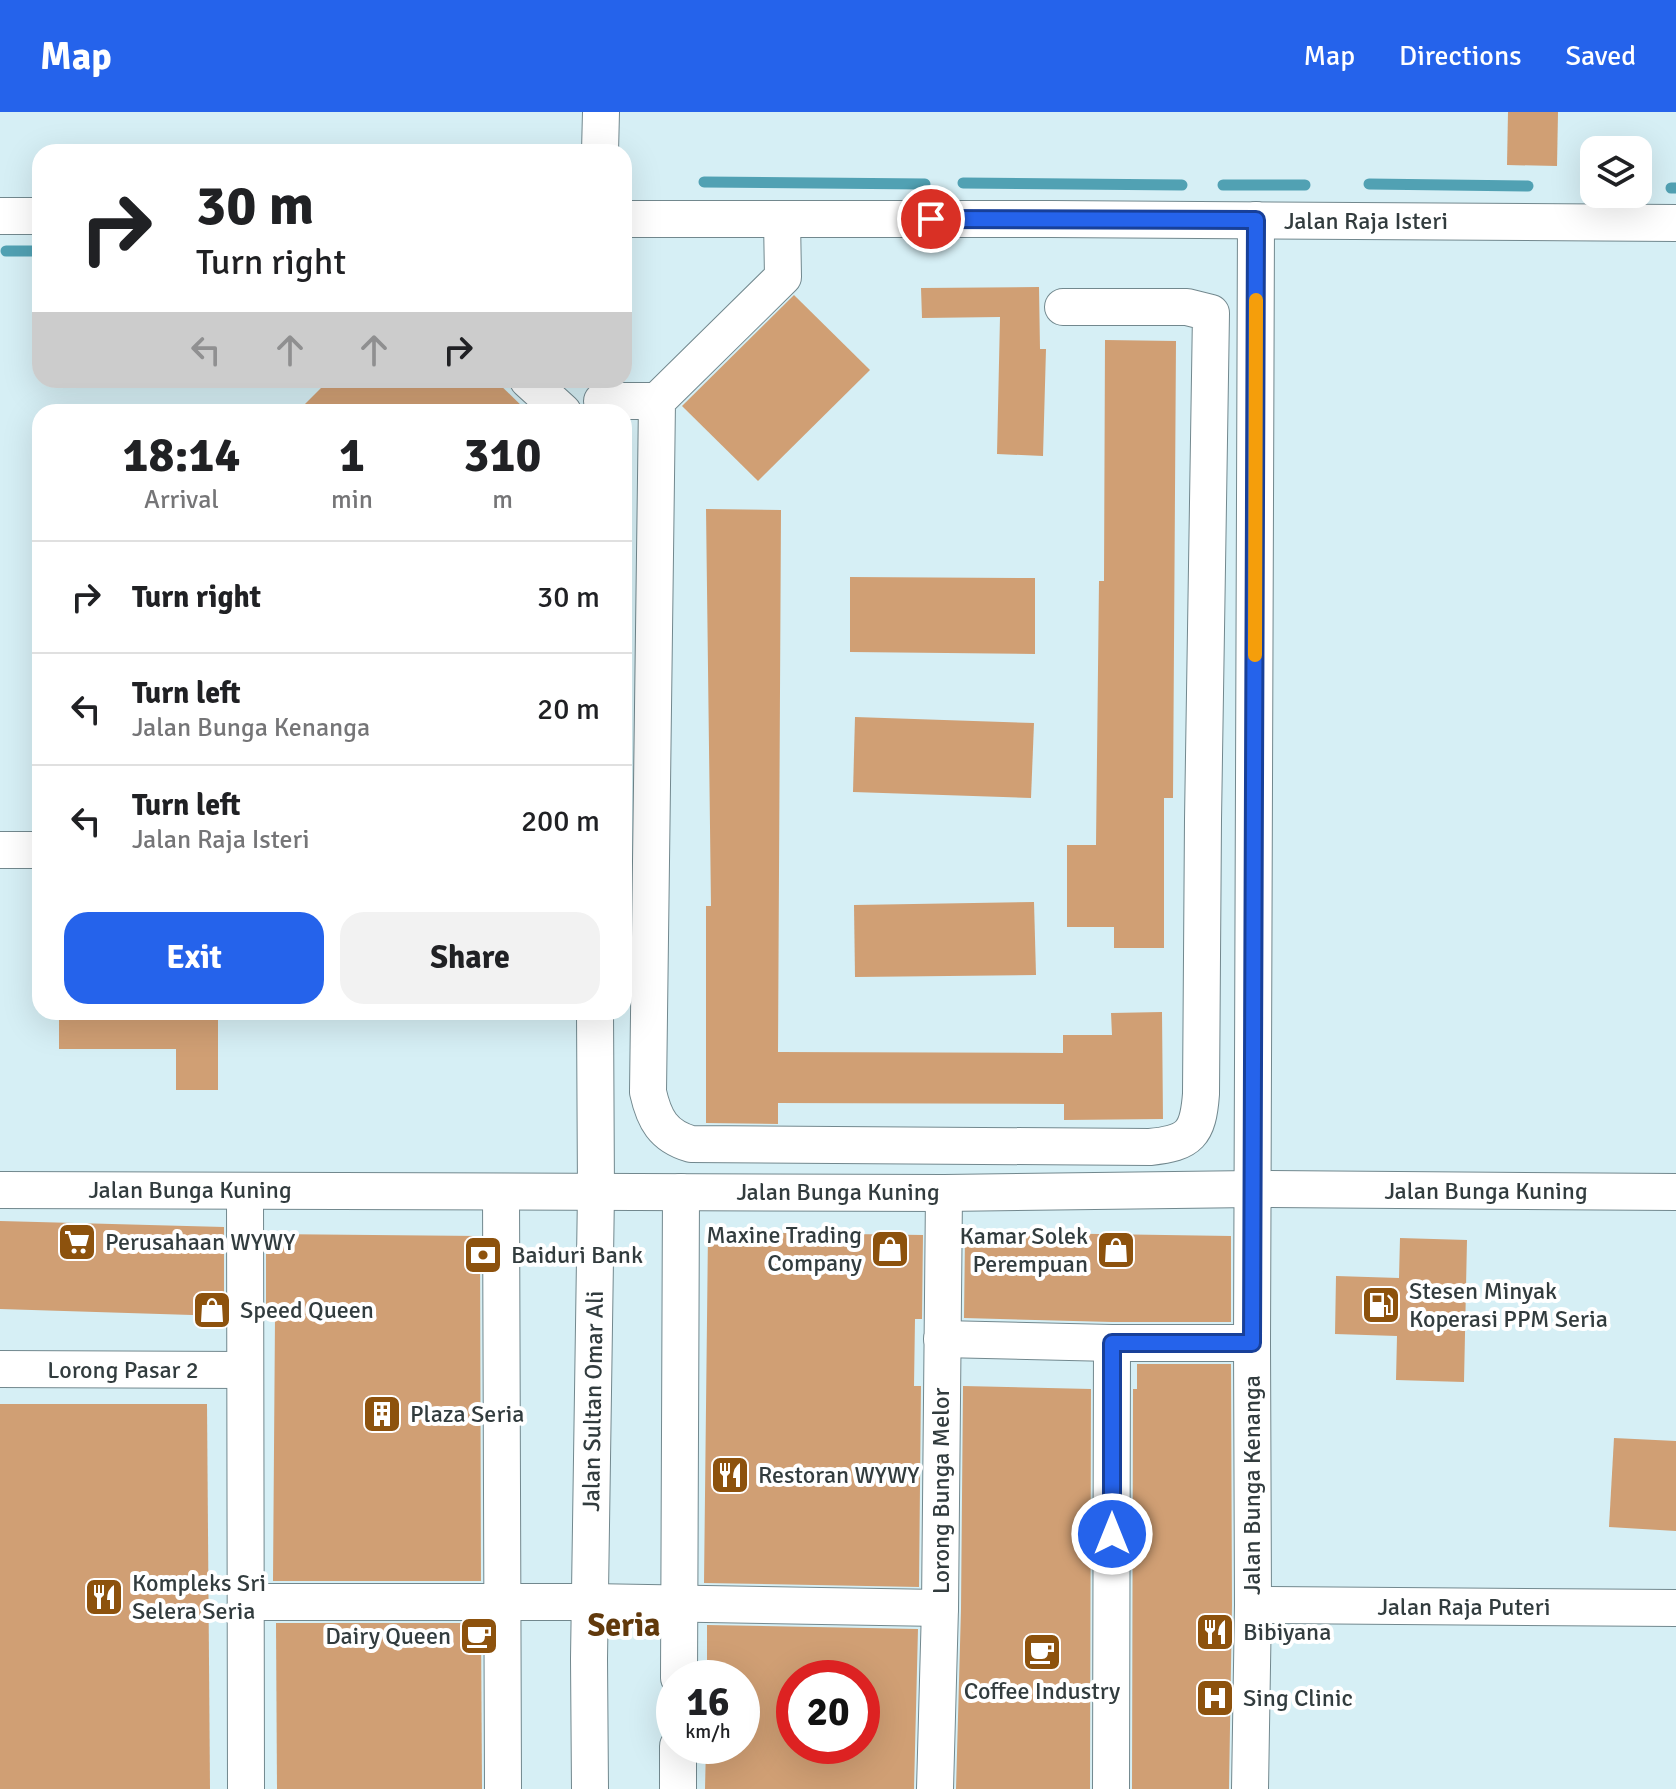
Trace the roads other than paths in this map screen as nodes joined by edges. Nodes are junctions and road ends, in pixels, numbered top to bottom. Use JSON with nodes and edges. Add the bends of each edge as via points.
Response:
{"nodes":[{"id":1,"x":601,"y":112,"type":"edge"},
{"id":2,"x":600,"y":144,"type":"edge"},
{"id":3,"x":0,"y":216,"type":"edge"},
{"id":4,"x":32,"y":216,"type":"edge"},
{"id":5,"x":632,"y":219,"type":"edge"},
{"id":6,"x":782,"y":220,"type":"junction"},
{"id":7,"x":1256,"y":220,"type":"junction"},
{"id":8,"x":1676,"y":223,"type":"edge"},
{"id":9,"x":1063,"y":307,"type":"dead end"},
{"id":10,"x":537,"y":388,"type":"edge"},
{"id":11,"x":602,"y":398,"type":"edge"},
{"id":12,"x":657,"y":401,"type":"junction"},
{"id":13,"x":554,"y":404,"type":"edge"},
{"id":14,"x":0,"y":850,"type":"edge"},
{"id":15,"x":32,"y":850,"type":"edge"},
{"id":16,"x":595,"y":1020,"type":"edge"},
{"id":17,"x":1253,"y":1189,"type":"junction"},
{"id":18,"x":0,"y":1190,"type":"edge"},
{"id":19,"x":245,"y":1191,"type":"junction"},
{"id":20,"x":501,"y":1192,"type":"junction"},
{"id":21,"x":596,"y":1192,"type":"junction"},
{"id":22,"x":681,"y":1192,"type":"junction"},
{"id":23,"x":1676,"y":1192,"type":"edge"},
{"id":24,"x":944,"y":1193,"type":"junction"},
{"id":25,"x":942,"y":1339,"type":"junction"},
{"id":26,"x":1112,"y":1343,"type":"junction"},
{"id":27,"x":1252,"y":1343,"type":"junction"},
{"id":28,"x":0,"y":1369,"type":"edge"},
{"id":29,"x":245,"y":1370,"type":"junction"},
{"id":30,"x":246,"y":1602,"type":"junction"},
{"id":31,"x":590,"y":1602,"type":"junction"},
{"id":32,"x":503,"y":1603,"type":"junction"},
{"id":33,"x":679,"y":1603,"type":"junction"},
{"id":34,"x":1253,"y":1605,"type":"junction"},
{"id":35,"x":940,"y":1608,"type":"junction"},
{"id":36,"x":1676,"y":1608,"type":"edge"},
{"id":37,"x":679,"y":1660,"type":"edge"},
{"id":38,"x":678,"y":1764,"type":"edge"},
{"id":39,"x":246,"y":1789,"type":"edge"},
{"id":40,"x":503,"y":1789,"type":"edge"},
{"id":41,"x":590,"y":1789,"type":"edge"},
{"id":42,"x":678,"y":1789,"type":"edge"},
{"id":43,"x":935,"y":1789,"type":"edge"},
{"id":44,"x":1111,"y":1789,"type":"edge"},
{"id":45,"x":1250,"y":1789,"type":"edge"}],
"edges":[{"from":1,"to":2,"type":"street"},
{"from":3,"to":4,"type":"street"},
{"from":5,"to":6,"type":"street","name":"Jalan Raja Isteri"},
{"from":6,"to":7,"type":"street","name":"Jalan Raja Isteri"},
{"from":6,"to":12,"type":"street","via":[[783,277]]},
{"from":7,"to":8,"type":"street","name":"Jalan Raja Isteri"},
{"from":7,"to":17,"type":"street","name":"Jalan Bunga Kenanga"},
{"from":9,"to":12,"type":"street","via":[[1187,307],[1211,313],[1201,1094],[1190,1136],[1174,1145],[691,1144],[675,1140],[662,1127],[648,1092]]},
{"from":10,"to":13,"type":"street"},
{"from":11,"to":12,"type":"street"},
{"from":14,"to":15,"type":"street"},
{"from":16,"to":21,"type":"street","name":"Jalan Sultan Omar Ali"},
{"from":17,"to":23,"type":"street","name":"Jalan Bunga Kuning"},
{"from":17,"to":24,"type":"street","name":"Jalan Bunga Kuning"},
{"from":17,"to":27,"type":"street","name":"Jalan Bunga Kenanga"},
{"from":18,"to":19,"type":"street","name":"Jalan Bunga Kuning"},
{"from":19,"to":20,"type":"street","name":"Jalan Bunga Kuning"},
{"from":19,"to":29,"type":"street"},
{"from":20,"to":21,"type":"street","name":"Jalan Bunga Kuning"},
{"from":20,"to":32,"type":"street"},
{"from":21,"to":22,"type":"street","name":"Jalan Bunga Kuning"},
{"from":21,"to":31,"type":"street","name":"Jalan Sultan Omar Ali"},
{"from":22,"to":24,"type":"street","name":"Jalan Bunga Kuning"},
{"from":22,"to":33,"type":"street"},
{"from":24,"to":25,"type":"street","name":"Lorong Bunga Melor"},
{"from":25,"to":26,"type":"street"},
{"from":25,"to":35,"type":"street","name":"Lorong Bunga Melor"},
{"from":26,"to":27,"type":"street"},
{"from":26,"to":44,"type":"street"},
{"from":27,"to":34,"type":"street","name":"Jalan Bunga Kenanga"},
{"from":28,"to":29,"type":"street","name":"Lorong Pasar 2"},
{"from":29,"to":30,"type":"street"},
{"from":30,"to":32,"type":"street"},
{"from":30,"to":39,"type":"street"},
{"from":31,"to":32,"type":"street"},
{"from":31,"to":33,"type":"street"},
{"from":31,"to":41,"type":"street","name":"Jalan Sultan Omar Ali"},
{"from":32,"to":40,"type":"street"},
{"from":33,"to":35,"type":"street"},
{"from":33,"to":37,"type":"street"},
{"from":34,"to":36,"type":"street","name":"Jalan Raja Puteri"},
{"from":34,"to":45,"type":"street","name":"Jalan Bunga Kenanga"},
{"from":35,"to":43,"type":"street","name":"Lorong Bunga Melor"},
{"from":38,"to":42,"type":"street"}]}
